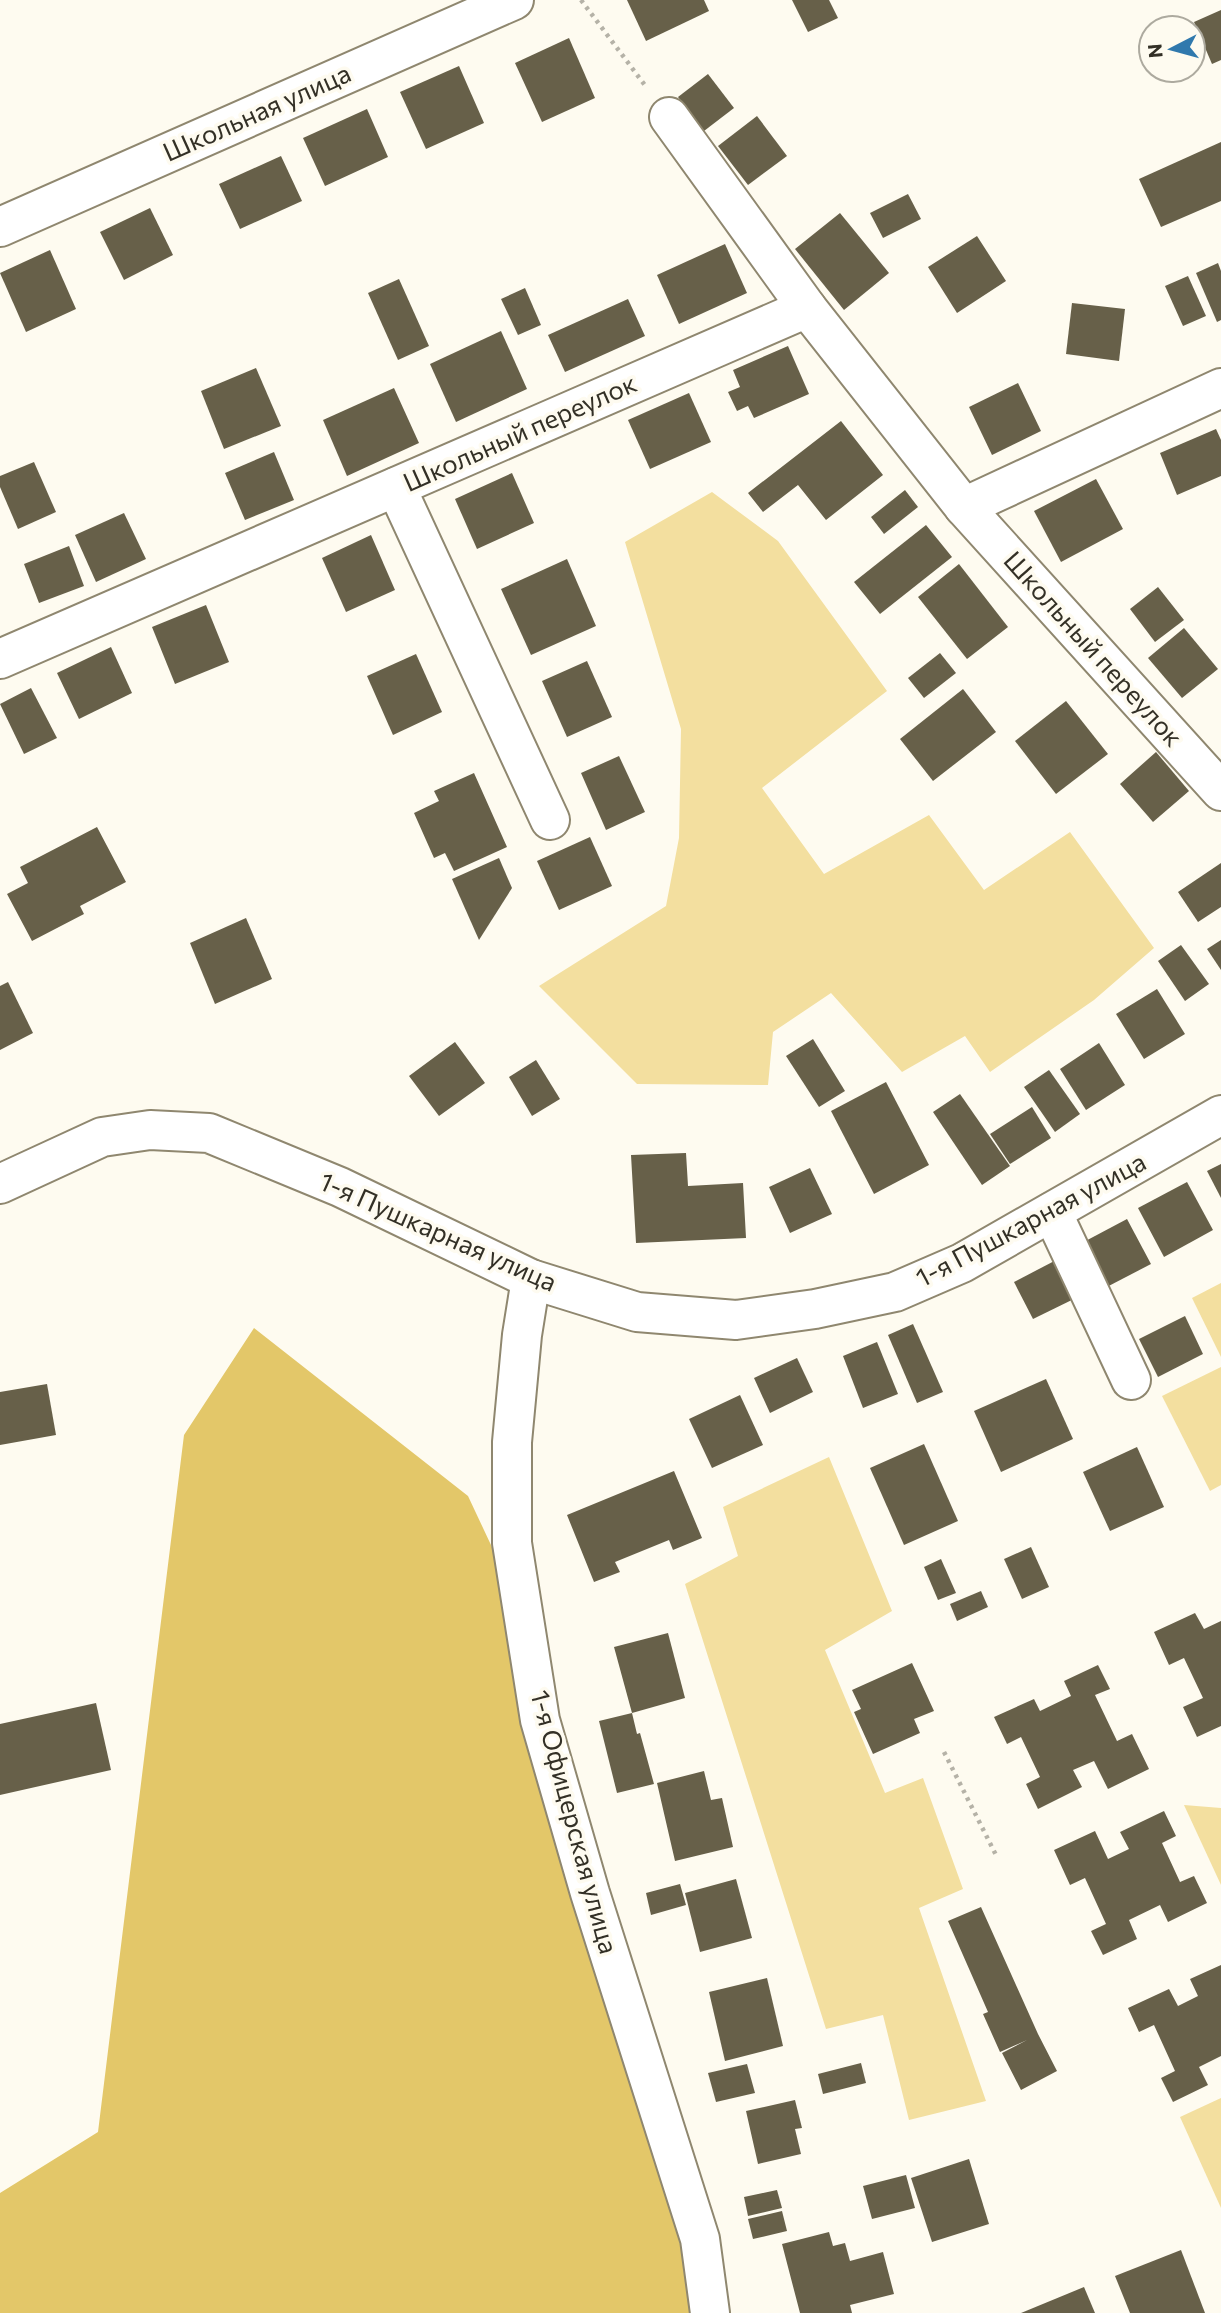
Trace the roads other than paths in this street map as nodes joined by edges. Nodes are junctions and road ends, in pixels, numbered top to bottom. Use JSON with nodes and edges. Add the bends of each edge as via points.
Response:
{"nodes":[{"id":1,"x":514,"y":0,"type":"edge"},
{"id":2,"x":442,"y":14,"type":"edge"},
{"id":3,"x":669,"y":117,"type":"road end"},
{"id":4,"x":0,"y":227,"type":"edge"},
{"id":5,"x":807,"y":308,"type":"junction"},
{"id":6,"x":1221,"y":388,"type":"edge"},
{"id":7,"x":396,"y":487,"type":"junction"},
{"id":8,"x":964,"y":507,"type":"junction"},
{"id":9,"x":0,"y":659,"type":"edge"},
{"id":10,"x":1221,"y":791,"type":"edge"},
{"id":11,"x":550,"y":820,"type":"dead end"},
{"id":12,"x":1221,"y":1115,"type":"edge"},
{"id":13,"x":0,"y":1184,"type":"edge"},
{"id":14,"x":1052,"y":1212,"type":"junction"},
{"id":15,"x":531,"y":1279,"type":"junction"},
{"id":16,"x":1131,"y":1381,"type":"dead end"},
{"id":17,"x":710,"y":2313,"type":"edge"}],
"edges":[{"from":1,"to":2,"type":"street","name":"Школьная улица"},
{"from":2,"to":4,"type":"street","name":"Школьная улица"},
{"from":3,"to":5,"type":"street"},
{"from":5,"to":7,"type":"street","name":"Школьный переулок"},
{"from":5,"to":8,"type":"street","name":"Школьный переулок"},
{"from":6,"to":8,"type":"street"},
{"from":7,"to":9,"type":"street","name":"Школьный переулок"},
{"from":7,"to":11,"type":"street"},
{"from":8,"to":10,"type":"street","name":"Школьный переулок"},
{"from":12,"to":14,"type":"street","name":"1-я Пушкарная улица"},
{"from":13,"to":15,"type":"street","name":"1-я Пушкарная улица","via":[[102,1136],[149,1130],[209,1133],[340,1187]]},
{"from":14,"to":15,"type":"street","name":"1-я Пушкарная улица","via":[[962,1263],[895,1292],[815,1310],[736,1320],[637,1312]]},
{"from":14,"to":16,"type":"street"},
{"from":15,"to":17,"type":"street","name":"1-я Офицерская улица","via":[[512,1442],[512,1542],[540,1720],[700,2239]]}]}
